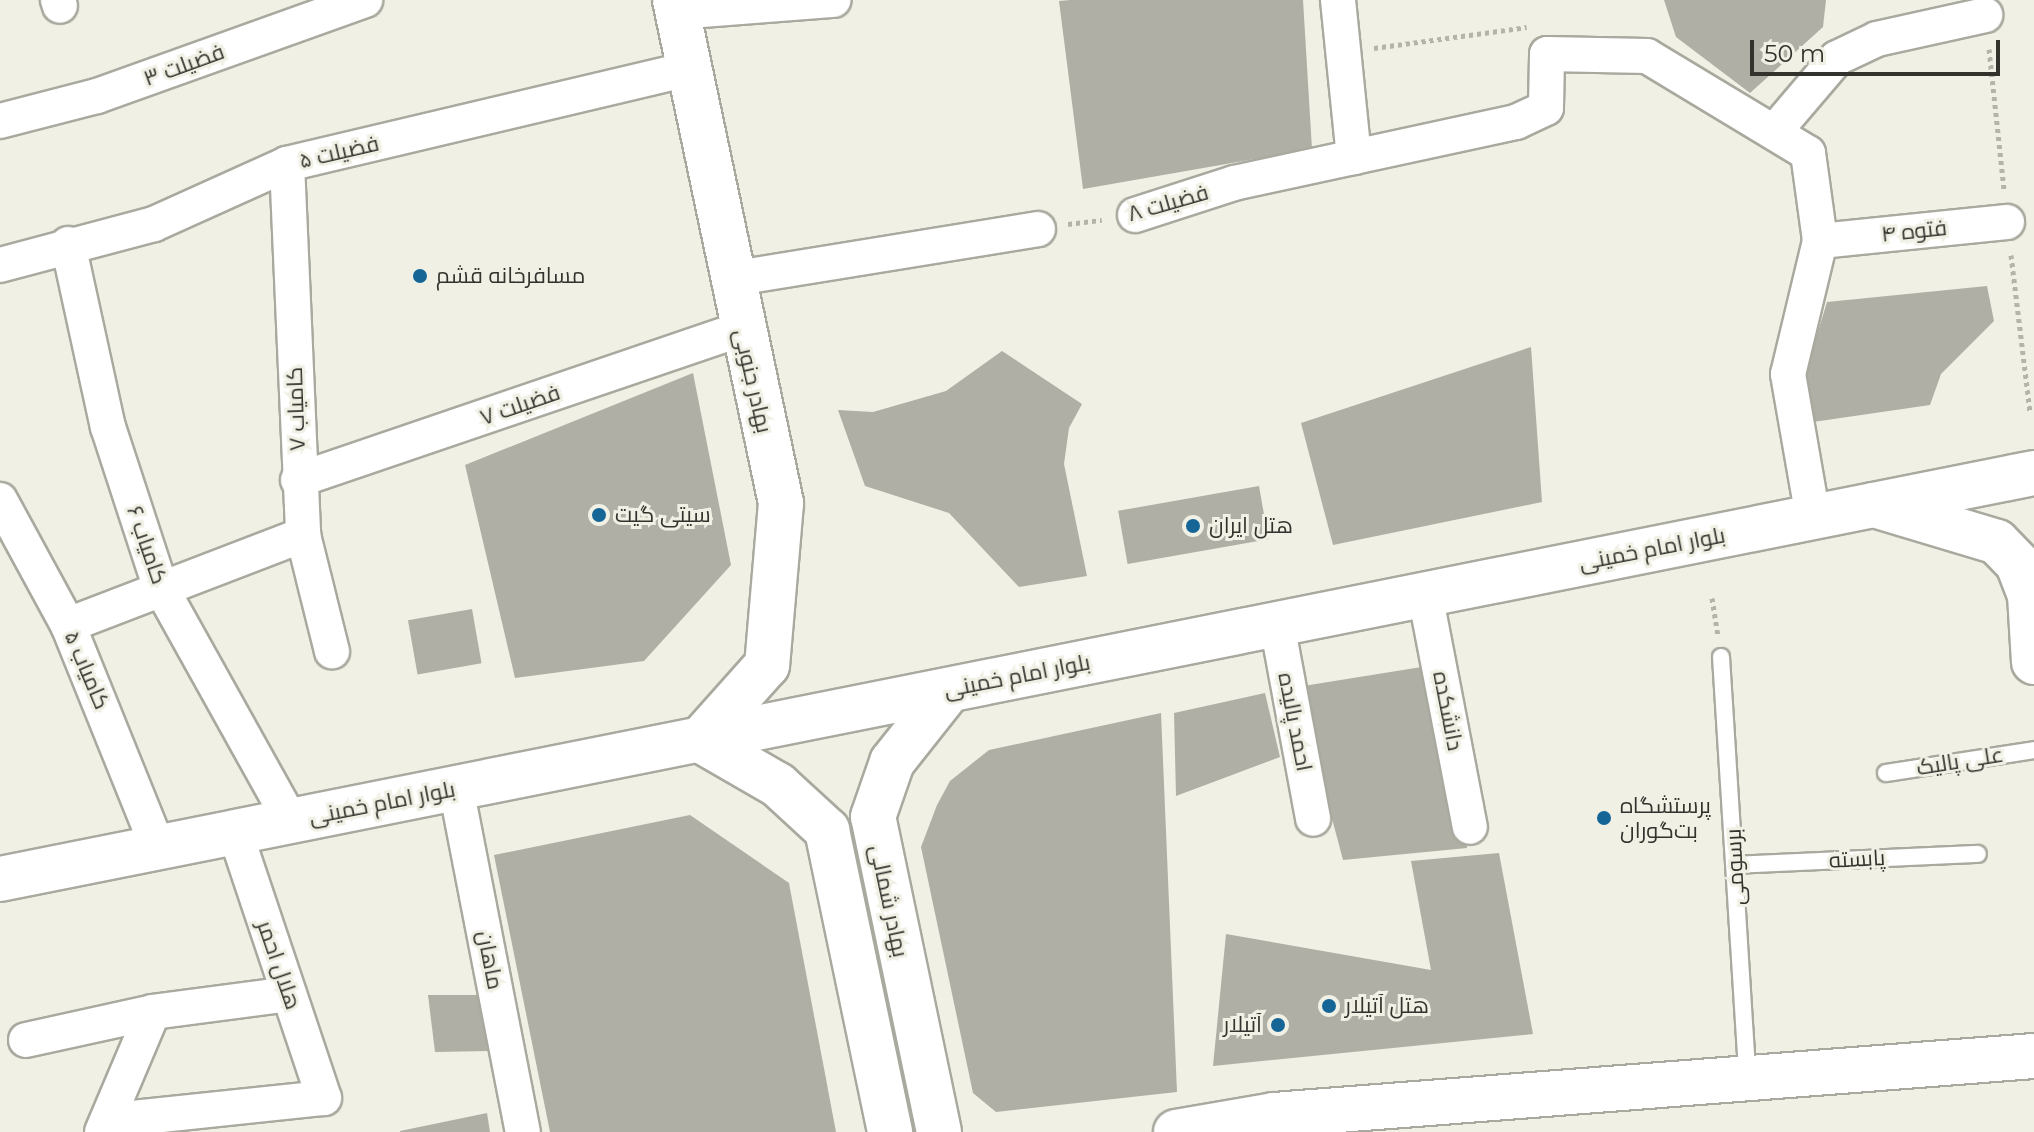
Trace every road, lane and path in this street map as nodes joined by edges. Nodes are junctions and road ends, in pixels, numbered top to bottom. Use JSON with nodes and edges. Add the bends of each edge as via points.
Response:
{"nodes":[{"id":1,"x":365,"y":0,"type":"edge"},
{"id":2,"x":834,"y":0,"type":"edge"},
{"id":3,"x":1338,"y":0,"type":"edge"},
{"id":4,"x":676,"y":6,"type":"edge"},
{"id":5,"x":1985,"y":15,"type":"dead end"},
{"id":6,"x":1544,"y":40,"type":"junction"},
{"id":7,"x":1343,"y":52,"type":"junction"},
{"id":8,"x":688,"y":69,"type":"junction"},
{"id":9,"x":0,"y":121,"type":"edge"},
{"id":10,"x":1774,"y":132,"type":"junction"},
{"id":11,"x":1354,"y":157,"type":"junction"},
{"id":12,"x":287,"y":164,"type":"junction"},
{"id":13,"x":1135,"y":215,"type":"joint"},
{"id":14,"x":2007,"y":222,"type":"dead end"},
{"id":15,"x":1038,"y":229,"type":"joint"},
{"id":16,"x":1820,"y":241,"type":"junction"},
{"id":17,"x":68,"y":244,"type":"junction"},
{"id":18,"x":0,"y":265,"type":"edge"},
{"id":19,"x":730,"y":279,"type":"junction"},
{"id":20,"x":741,"y":329,"type":"junction"},
{"id":21,"x":2034,"y":473,"type":"edge"},
{"id":22,"x":298,"y":480,"type":"junction"},
{"id":23,"x":0,"y":500,"type":"edge"},
{"id":24,"x":1874,"y":505,"type":"junction"},
{"id":25,"x":1813,"y":517,"type":"junction"},
{"id":26,"x":303,"y":535,"type":"junction"},
{"id":27,"x":2026,"y":560,"type":"edge"},
{"id":28,"x":160,"y":586,"type":"junction"},
{"id":29,"x":1425,"y":594,"type":"junction"},
{"id":30,"x":1712,"y":598,"type":"dead end"},
{"id":31,"x":1277,"y":624,"type":"junction"},
{"id":32,"x":68,"y":625,"type":"junction"},
{"id":33,"x":332,"y":651,"type":"dead end"},
{"id":34,"x":1721,"y":657,"type":"joint"},
{"id":35,"x":2034,"y":662,"type":"edge"},
{"id":36,"x":949,"y":690,"type":"junction"},
{"id":37,"x":700,"y":740,"type":"junction"},
{"id":38,"x":2034,"y":750,"type":"edge"},
{"id":39,"x":1886,"y":773,"type":"dead end"},
{"id":40,"x":456,"y":788,"type":"junction"},
{"id":41,"x":1313,"y":819,"type":"dead end"},
{"id":42,"x":291,"y":821,"type":"junction"},
{"id":43,"x":1470,"y":827,"type":"dead end"},
{"id":44,"x":235,"y":832,"type":"junction"},
{"id":45,"x":158,"y":848,"type":"junction"},
{"id":46,"x":1978,"y":854,"type":"dead end"},
{"id":47,"x":1735,"y":865,"type":"junction"},
{"id":48,"x":0,"y":879,"type":"edge"},
{"id":49,"x":289,"y":994,"type":"junction"},
{"id":50,"x":153,"y":1012,"type":"junction"},
{"id":51,"x":26,"y":1040,"type":"dead end"},
{"id":52,"x":2034,"y":1056,"type":"edge"},
{"id":53,"x":1747,"y":1078,"type":"junction"},
{"id":54,"x":251,"y":1119,"type":"edge"},
{"id":55,"x":110,"y":1128,"type":"edge"},
{"id":56,"x":523,"y":1132,"type":"edge"},
{"id":57,"x":890,"y":1132,"type":"edge"},
{"id":58,"x":939,"y":1132,"type":"edge"},
{"id":59,"x":1176,"y":1132,"type":"edge"}],
"edges":[{"from":1,"to":9,"type":"street","name":"فضیلت ۳","via":[[97,96]]},
{"from":2,"to":4,"type":"street"},
{"from":3,"to":7,"type":"street"},
{"from":4,"to":8,"type":"main road","name":"بهادر جنوبی"},
{"from":5,"to":10,"type":"street","via":[[1877,39],[1837,58]]},
{"from":6,"to":7,"type":"path"},
{"from":6,"to":10,"type":"street","via":[[1647,56]]},
{"from":6,"to":11,"type":"street","name":"فضیلت ۸","via":[[1546,108],[1516,122]]},
{"from":7,"to":11,"type":"street"},
{"from":8,"to":12,"type":"street","name":"فضیلت ۵"},
{"from":8,"to":19,"type":"main road","name":"بهادر جنوبی"},
{"from":10,"to":16,"type":"street","via":[[1808,153]]},
{"from":11,"to":13,"type":"street","name":"فضیلت ۸"},
{"from":12,"to":17,"type":"street","name":"فضیلت ۵","via":[[154,224]]},
{"from":12,"to":22,"type":"street","name":"کامیاب ۷"},
{"from":13,"to":15,"type":"path","name":"فضیلت ۸"},
{"from":14,"to":16,"type":"street","name":"فتوه ۴"},
{"from":15,"to":19,"type":"street"},
{"from":16,"to":25,"type":"street","via":[[1788,374]]},
{"from":17,"to":18,"type":"street","name":"فضیلت ۵"},
{"from":17,"to":28,"type":"street","name":"کامیاب ۶","via":[[108,427]]},
{"from":19,"to":20,"type":"main road","name":"بهادر جنوبی"},
{"from":20,"to":22,"type":"street","name":"فضیلت ۷"},
{"from":20,"to":37,"type":"main road","name":"بهادر جنوبی","via":[[781,503],[767,665]]},
{"from":21,"to":24,"type":"main road","name":"بلوار امام خمینی"},
{"from":22,"to":26,"type":"street","name":"کامیاب ۷"},
{"from":23,"to":32,"type":"street","name":"کامیاب ۵"},
{"from":24,"to":25,"type":"main road","name":"بلوار امام خمینی"},
{"from":24,"to":27,"type":"main road","via":[[1997,542]]},
{"from":25,"to":29,"type":"main road","name":"بلوار امام خمینی"},
{"from":26,"to":28,"type":"street"},
{"from":26,"to":33,"type":"street","name":"کامیاب ۷"},
{"from":27,"to":35,"type":"main road"},
{"from":28,"to":32,"type":"street"},
{"from":28,"to":42,"type":"street","name":"کامیاب ۶"},
{"from":29,"to":31,"type":"main road","name":"بلوار امام خمینی"},
{"from":29,"to":43,"type":"street","name":"دانشکده"},
{"from":30,"to":34,"type":"path"},
{"from":31,"to":36,"type":"main road","name":"بلوار امام خمینی"},
{"from":31,"to":41,"type":"street","name":"احمد پالیده"},
{"from":32,"to":45,"type":"street","name":"کامیاب ۵"},
{"from":34,"to":47,"type":"lane","name":"برسومی"},
{"from":36,"to":37,"type":"main road","name":"بلوار امام خمینی"},
{"from":36,"to":58,"type":"main road","name":"بهادر شمالی","via":[[892,762],[873,817]]},
{"from":37,"to":40,"type":"main road","name":"بلوار امام خمینی"},
{"from":37,"to":57,"type":"main road","name":"بهادر شمالی","via":[[778,785],[827,830]]},
{"from":38,"to":39,"type":"lane","name":"علی پالیک"},
{"from":40,"to":42,"type":"main road","name":"بلوار امام خمینی"},
{"from":40,"to":56,"type":"street","name":"ماهان"},
{"from":42,"to":44,"type":"main road","name":"بلوار امام خمینی"},
{"from":44,"to":45,"type":"main road","name":"بلوار امام خمینی"},
{"from":44,"to":49,"type":"street","name":"هلال احمر"},
{"from":45,"to":48,"type":"main road","name":"بلوار امام خمینی"},
{"from":46,"to":47,"type":"lane","name":"پابسته"},
{"from":47,"to":53,"type":"lane","name":"برسومی"},
{"from":49,"to":50,"type":"street"},
{"from":49,"to":54,"type":"street","name":"هلال احمر","via":[[324,1098]]},
{"from":50,"to":51,"type":"street"},
{"from":50,"to":55,"type":"street"},
{"from":52,"to":53,"type":"main road"},
{"from":53,"to":59,"type":"main road","via":[[1274,1115]]},
{"from":54,"to":55,"type":"street"}]}
